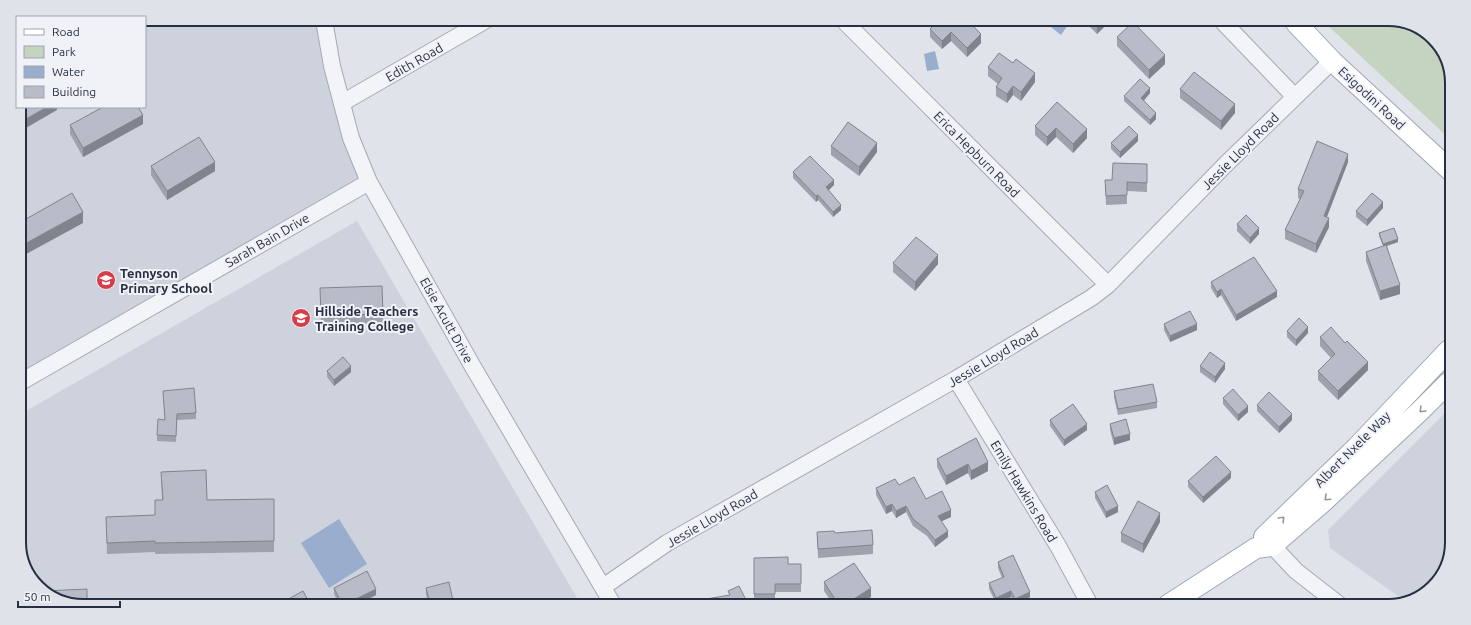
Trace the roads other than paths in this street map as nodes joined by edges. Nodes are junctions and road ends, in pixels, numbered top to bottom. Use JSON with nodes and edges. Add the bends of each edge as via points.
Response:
{"nodes":[{"id":1,"x":325,"y":26,"type":"edge"},
{"id":2,"x":476,"y":26,"type":"edge"},
{"id":3,"x":849,"y":26,"type":"edge"},
{"id":4,"x":1227,"y":26,"type":"edge"},
{"id":5,"x":1299,"y":26,"type":"edge"},
{"id":6,"x":1332,"y":61,"type":"junction"},
{"id":7,"x":1294,"y":96,"type":"junction"},
{"id":8,"x":342,"y":104,"type":"junction"},
{"id":9,"x":1416,"y":138,"type":"junction"},
{"id":10,"x":1445,"y":150,"type":"edge"},
{"id":11,"x":1445,"y":165,"type":"edge"},
{"id":12,"x":369,"y":182,"type":"junction"},
{"id":13,"x":1108,"y":285,"type":"junction"},
{"id":14,"x":1445,"y":354,"type":"edge"},
{"id":15,"x":26,"y":379,"type":"edge"},
{"id":16,"x":956,"y":379,"type":"junction"},
{"id":17,"x":1445,"y":386,"type":"edge"},
{"id":18,"x":1264,"y":544,"type":"junction"},
{"id":19,"x":603,"y":587,"type":"junction"},
{"id":20,"x":610,"y":599,"type":"edge"},
{"id":21,"x":1087,"y":599,"type":"edge"},
{"id":22,"x":1177,"y":599,"type":"edge"},
{"id":23,"x":1332,"y":599,"type":"edge"}],
"edges":[{"from":1,"to":8,"type":"street","name":"Elsie Acutt Drive"},
{"from":2,"to":8,"type":"street","name":"Edith Road"},
{"from":3,"to":13,"type":"street","name":"Erica Hepburn Road"},
{"from":4,"to":7,"type":"street"},
{"from":5,"to":6,"type":"main road","name":"Esigodini Road"},
{"from":6,"to":7,"type":"street","name":"Jessie Lloyd Road"},
{"from":6,"to":9,"type":"main road","name":"Esigodini Road"},
{"from":7,"to":13,"type":"street","name":"Jessie Lloyd Road"},
{"from":8,"to":12,"type":"street","name":"Elsie Acutt Drive","via":[[351,138]]},
{"from":9,"to":10,"type":"main road"},
{"from":9,"to":11,"type":"main road","name":"Esigodini Road"},
{"from":12,"to":15,"type":"street","name":"Sarah Bain Drive"},
{"from":12,"to":19,"type":"street","name":"Elsie Acutt Drive","via":[[473,367]]},
{"from":13,"to":16,"type":"street","name":"Jessie Lloyd Road","via":[[1082,304]]},
{"from":18,"to":14,"type":"main road","name":"Albert Nxele Way","one_way":true},
{"from":16,"to":19,"type":"street","name":"Jessie Lloyd Road","via":[[667,543]]},
{"from":16,"to":21,"type":"street","name":"Emily Hawkins Road","via":[[1058,546]]},
{"from":17,"to":18,"type":"main road","name":"Albert Nxele Way","one_way":true,"via":[[1323,502]]},
{"from":18,"to":22,"type":"main road","name":"Albert Nxele Way"},
{"from":18,"to":23,"type":"street"},
{"from":19,"to":20,"type":"street","name":"Elsie Acutt Drive"}]}
